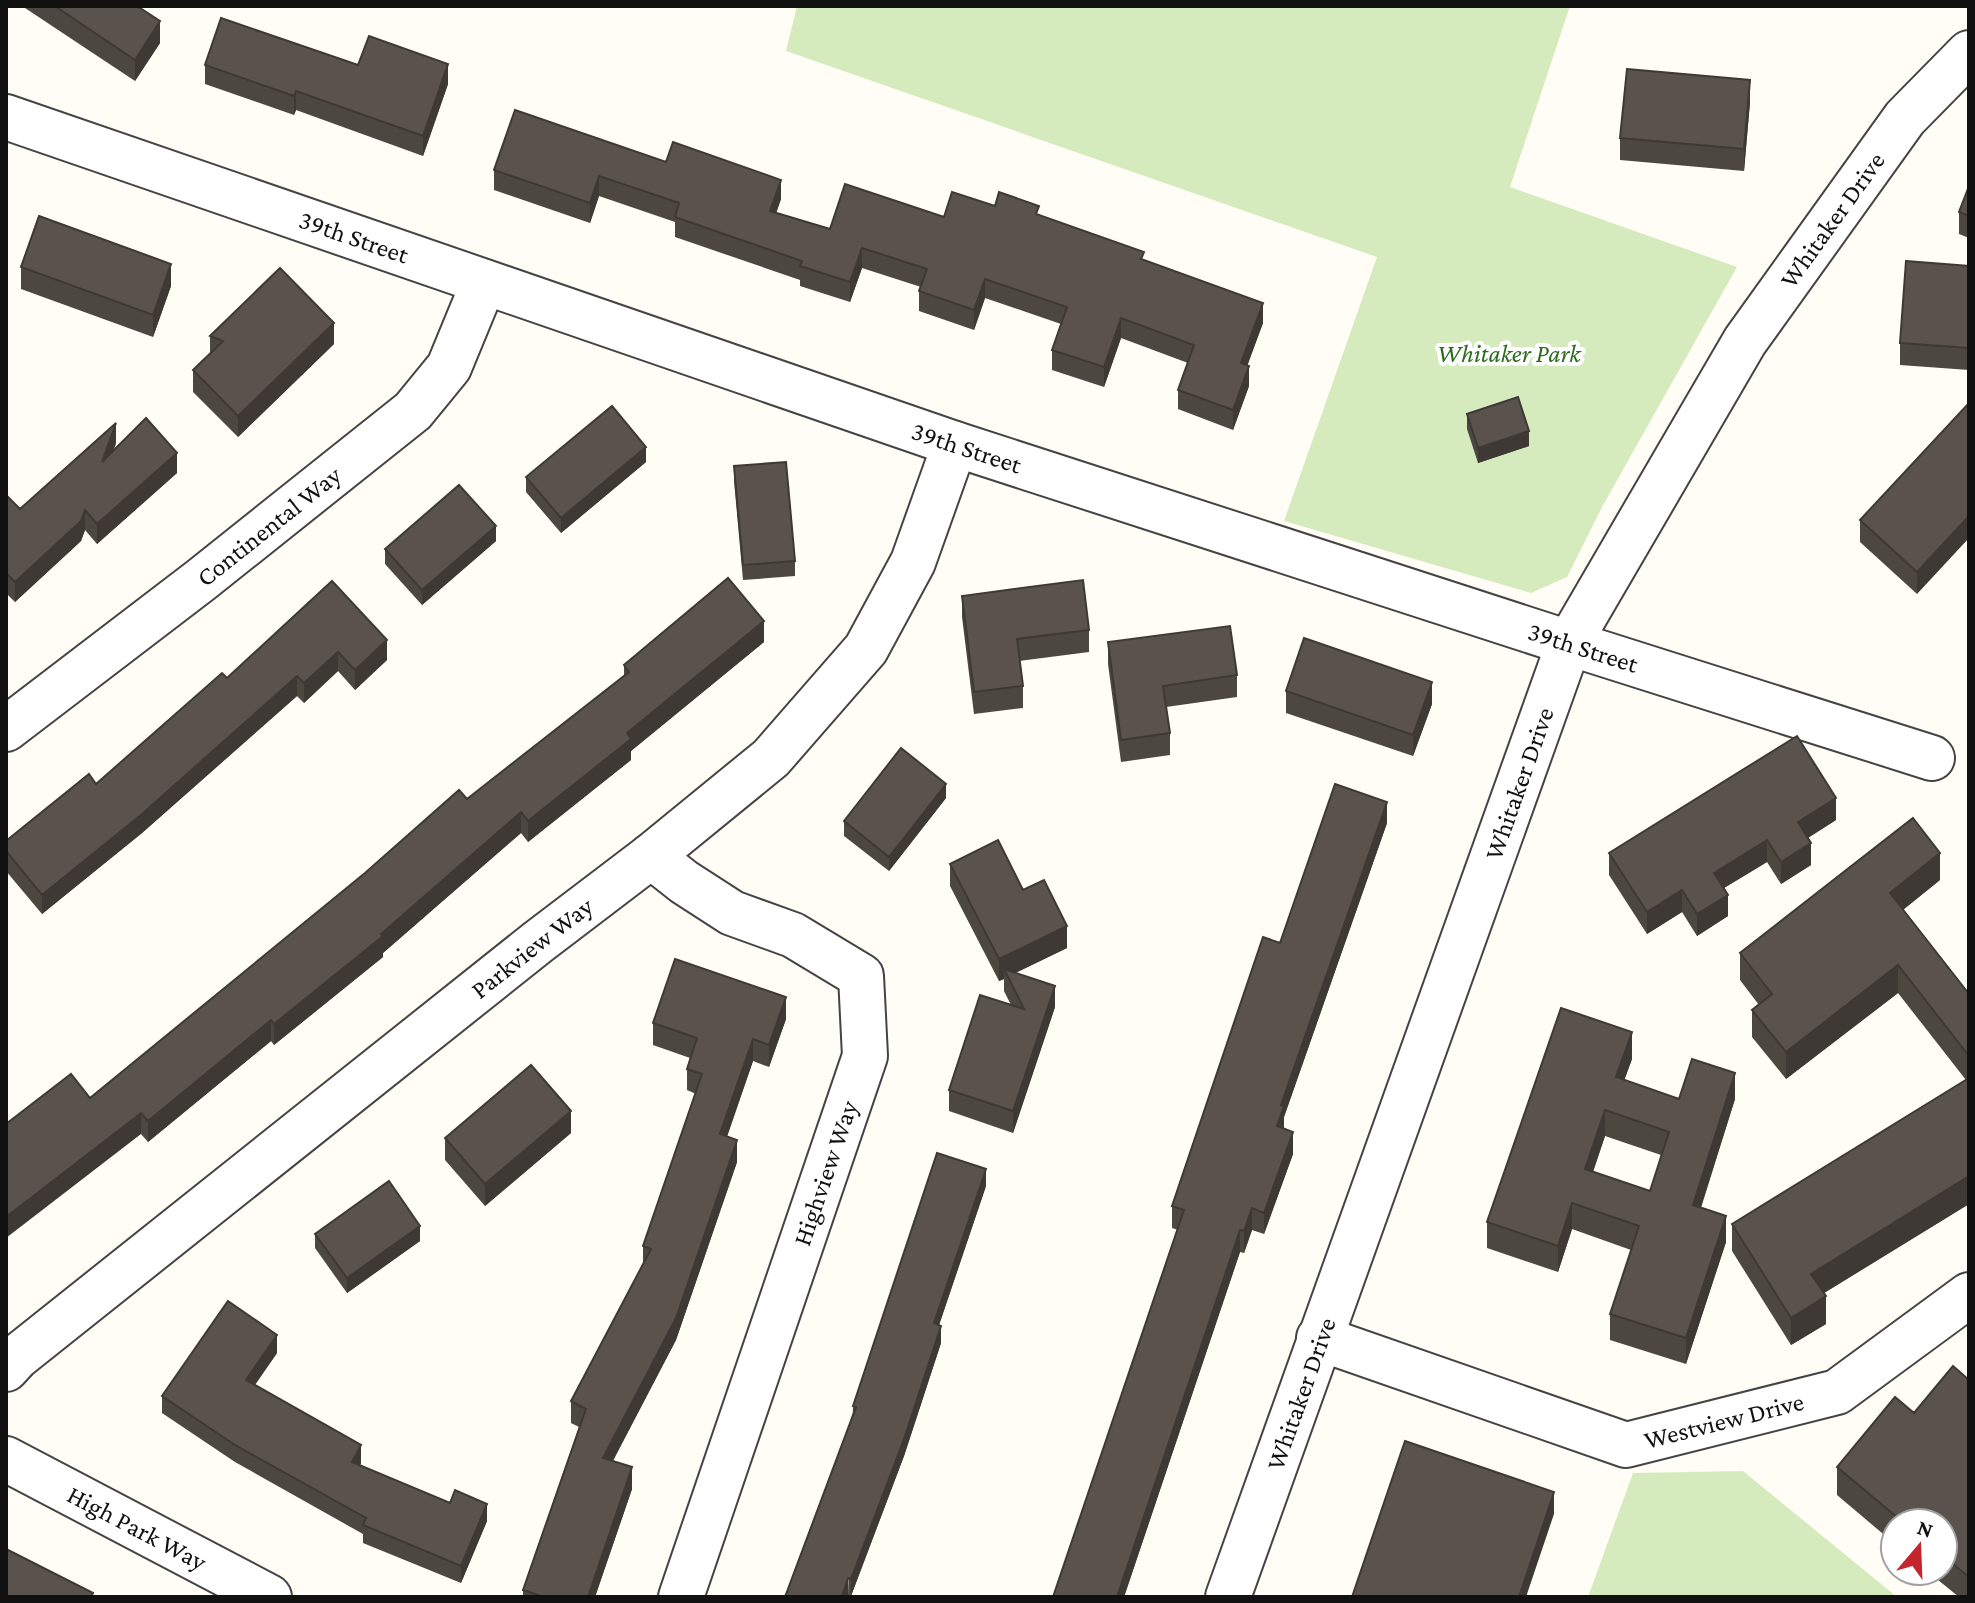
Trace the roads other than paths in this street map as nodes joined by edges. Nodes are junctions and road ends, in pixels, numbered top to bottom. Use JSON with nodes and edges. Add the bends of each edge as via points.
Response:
{"nodes":[{"id":1,"x":1969,"y":53,"type":"edge"},
{"id":2,"x":6,"y":117,"type":"edge"},
{"id":3,"x":484,"y":282,"type":"junction"},
{"id":4,"x":955,"y":444,"type":"junction"},
{"id":5,"x":1569,"y":643,"type":"junction"},
{"id":6,"x":6,"y":729,"type":"edge"},
{"id":7,"x":1932,"y":758,"type":"dead end"},
{"id":8,"x":651,"y":856,"type":"junction"},
{"id":9,"x":1969,"y":1295,"type":"edge"},
{"id":10,"x":1319,"y":1338,"type":"junction"},
{"id":11,"x":6,"y":1369,"type":"edge"},
{"id":12,"x":6,"y":1459,"type":"edge"},
{"id":13,"x":269,"y":1597,"type":"edge"},
{"id":14,"x":681,"y":1597,"type":"edge"},
{"id":15,"x":1228,"y":1597,"type":"edge"}],
"edges":[{"from":1,"to":5,"type":"street","name":"Whitaker Drive","via":[[1905,118],[1745,341]]},
{"from":2,"to":3,"type":"street","name":"39th Street"},
{"from":3,"to":4,"type":"street","name":"39th Street"},
{"from":3,"to":6,"type":"street","name":"Continental Way","via":[[449,367],[413,411]]},
{"from":4,"to":5,"type":"street","name":"39th Street"},
{"from":4,"to":8,"type":"street","name":"Parkview Way","via":[[913,562],[866,649],[771,758]]},
{"from":5,"to":7,"type":"street","name":"39th Street"},
{"from":5,"to":10,"type":"street","name":"Whitaker Drive"},
{"from":8,"to":11,"type":"street","name":"Parkview Way"},
{"from":8,"to":14,"type":"street","name":"Highview Way","via":[[732,913],[793,935],[861,976],[865,1056]]},
{"from":9,"to":10,"type":"street","name":"Westview Drive","via":[[1837,1392],[1626,1445]]},
{"from":10,"to":15,"type":"street","name":"Whitaker Drive"},
{"from":12,"to":13,"type":"street","name":"High Park Way"}]}
